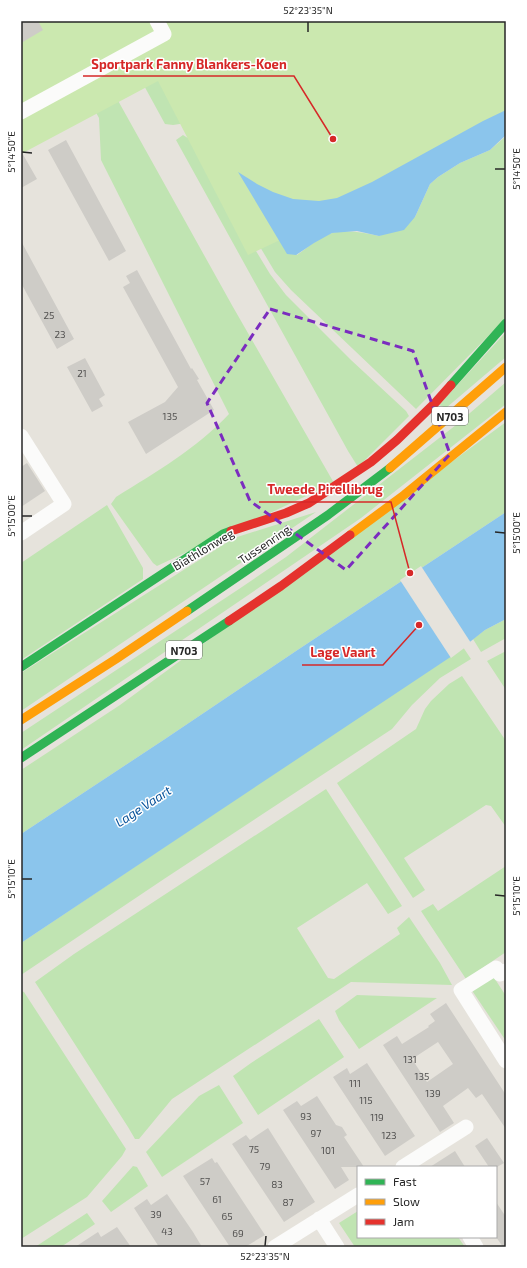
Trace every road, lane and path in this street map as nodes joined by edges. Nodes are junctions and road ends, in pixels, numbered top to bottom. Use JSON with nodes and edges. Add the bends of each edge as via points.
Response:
{"nodes":[{"id":1,"x":160,"y":28,"type":"edge"},
{"id":2,"x":21,"y":112,"type":"edge"},
{"id":3,"x":506,"y":323,"type":"edge"},
{"id":4,"x":506,"y":367,"type":"edge"},
{"id":5,"x":506,"y":412,"type":"edge"},
{"id":6,"x":21,"y":436,"type":"edge"},
{"id":7,"x":21,"y":532,"type":"edge"},
{"id":8,"x":21,"y":667,"type":"edge"},
{"id":9,"x":21,"y":720,"type":"edge"},
{"id":10,"x":21,"y":758,"type":"edge"},
{"id":11,"x":504,"y":976,"type":"edge"},
{"id":12,"x":506,"y":1061,"type":"edge"},
{"id":13,"x":466,"y":1127,"type":"dead end"},
{"id":14,"x":421,"y":1162,"type":"edge"},
{"id":15,"x":407,"y":1166,"type":"edge"},
{"id":16,"x":357,"y":1196,"type":"edge"},
{"id":17,"x":319,"y":1219,"type":"junction"},
{"id":18,"x":471,"y":1238,"type":"edge"},
{"id":19,"x":275,"y":1247,"type":"edge"},
{"id":20,"x":337,"y":1247,"type":"edge"},
{"id":21,"x":476,"y":1247,"type":"edge"}],
"edges":[{"from":1,"to":2,"type":"street","via":[[119,59]]},
{"from":3,"to":8,"type":"main road","name":"Biathlonweg","via":[[435,403],[371,462],[309,503],[223,534]]},
{"from":4,"to":9,"type":"main road","name":"Tussenring","number":"N703","via":[[394,465],[328,515],[116,659]]},
{"from":5,"to":10,"type":"main road","number":"N703","via":[[404,495],[281,586]]},
{"from":6,"to":7,"type":"street","via":[[64,504]]},
{"from":11,"to":12,"type":"street","via":[[496,968],[461,990]]},
{"from":13,"to":14,"type":"street"},
{"from":14,"to":15,"type":"street"},
{"from":16,"to":17,"type":"street"},
{"from":17,"to":19,"type":"street"},
{"from":17,"to":20,"type":"street"},
{"from":18,"to":21,"type":"street"}]}
